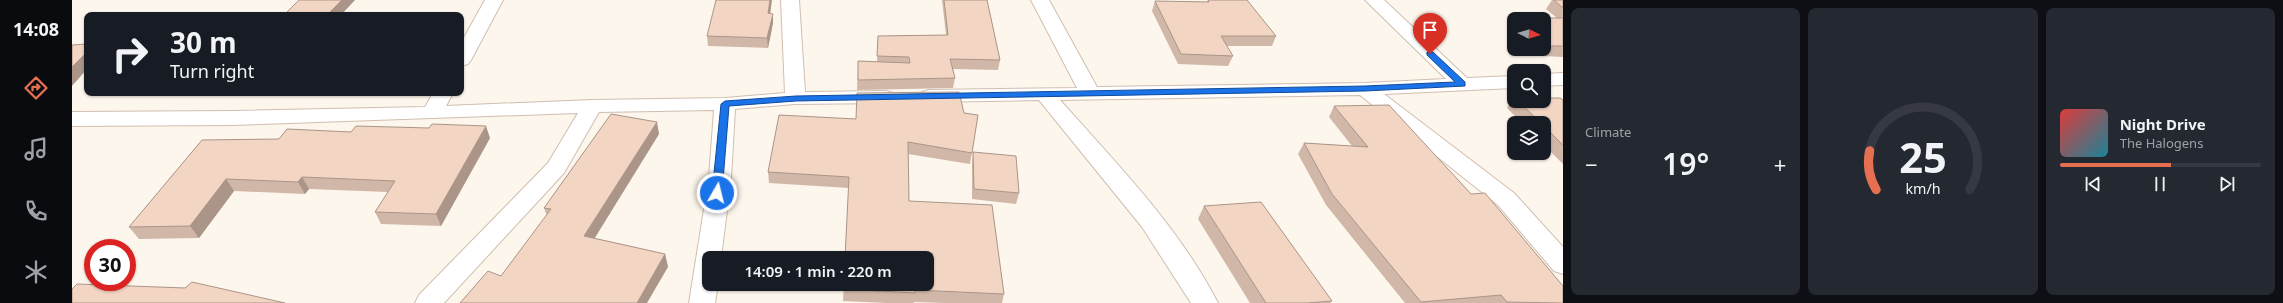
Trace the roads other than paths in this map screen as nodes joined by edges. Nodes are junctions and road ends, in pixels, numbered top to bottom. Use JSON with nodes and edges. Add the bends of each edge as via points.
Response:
{"nodes":[{"id":1,"x":494,"y":0,"type":"edge"},
{"id":2,"x":790,"y":0,"type":"edge"},
{"id":3,"x":1040,"y":0,"type":"edge"},
{"id":4,"x":1374,"y":0,"type":"edge"},
{"id":5,"x":464,"y":55,"type":"edge"},
{"id":6,"x":1551,"y":80,"type":"edge"},
{"id":7,"x":1563,"y":80,"type":"edge"},
{"id":8,"x":1507,"y":82,"type":"edge"},
{"id":9,"x":1462,"y":84,"type":"junction"},
{"id":10,"x":1365,"y":89,"type":"junction"},
{"id":11,"x":1091,"y":94,"type":"junction"},
{"id":12,"x":1045,"y":95,"type":"junction"},
{"id":13,"x":441,"y":96,"type":"edge"},
{"id":14,"x":796,"y":98,"type":"junction"},
{"id":15,"x":725,"y":104,"type":"junction"},
{"id":16,"x":592,"y":106,"type":"junction"},
{"id":17,"x":432,"y":113,"type":"junction"},
{"id":18,"x":72,"y":119,"type":"edge"},
{"id":19,"x":1563,"y":264,"type":"edge"},
{"id":20,"x":428,"y":303,"type":"edge"},
{"id":21,"x":702,"y":303,"type":"edge"},
{"id":22,"x":1206,"y":303,"type":"edge"}],
"edges":[{"from":1,"to":5,"type":"street"},
{"from":2,"to":14,"type":"street"},
{"from":3,"to":11,"type":"street"},
{"from":4,"to":9,"type":"street"},
{"from":6,"to":7,"type":"street"},
{"from":8,"to":9,"type":"street"},
{"from":9,"to":10,"type":"street"},
{"from":10,"to":11,"type":"street"},
{"from":10,"to":19,"type":"street","via":[[1506,199]]},
{"from":11,"to":12,"type":"street"},
{"from":12,"to":14,"type":"street"},
{"from":12,"to":22,"type":"street","via":[[1158,227],[1189,272]]},
{"from":13,"to":17,"type":"street"},
{"from":14,"to":15,"type":"street"},
{"from":15,"to":16,"type":"street"},
{"from":15,"to":21,"type":"street","via":[[720,178]]},
{"from":16,"to":17,"type":"street"},
{"from":16,"to":20,"type":"street","via":[[556,168]]},
{"from":17,"to":18,"type":"street"}]}
